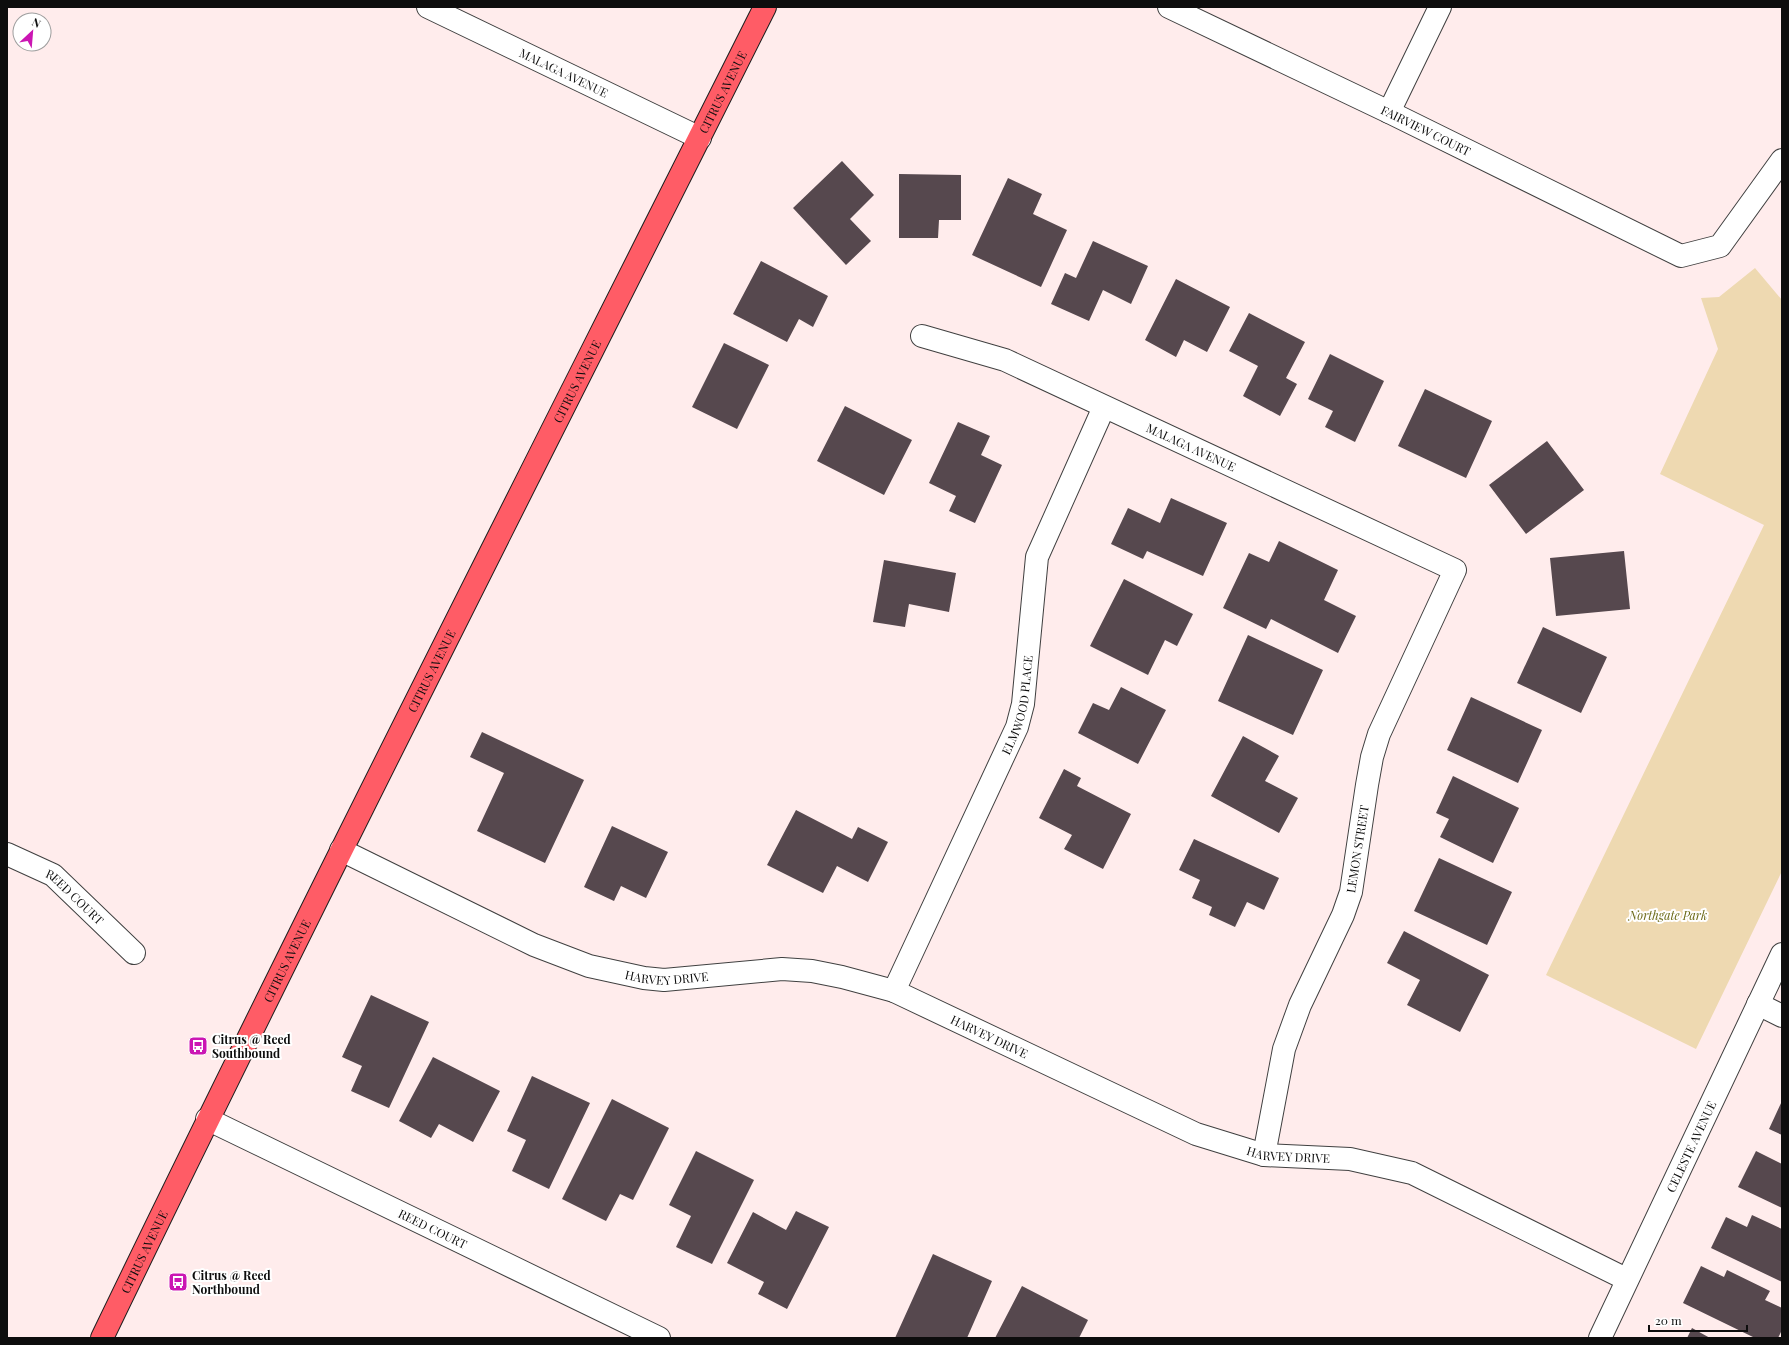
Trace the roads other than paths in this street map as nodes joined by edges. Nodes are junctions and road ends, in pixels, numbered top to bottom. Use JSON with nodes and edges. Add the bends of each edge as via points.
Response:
{"nodes":[{"id":1,"x":428,"y":7,"type":"edge"},
{"id":2,"x":765,"y":7,"type":"edge"},
{"id":3,"x":1169,"y":7,"type":"edge"},
{"id":4,"x":1440,"y":7,"type":"edge"},
{"id":5,"x":1389,"y":112,"type":"junction"},
{"id":6,"x":700,"y":138,"type":"junction"},
{"id":7,"x":1782,"y":160,"type":"edge"},
{"id":8,"x":922,"y":336,"type":"dead end"},
{"id":9,"x":1104,"y":407,"type":"junction"},
{"id":10,"x":1455,"y":570,"type":"joint"},
{"id":11,"x":341,"y":850,"type":"junction"},
{"id":12,"x":7,"y":854,"type":"edge"},
{"id":13,"x":134,"y":953,"type":"dead end"},
{"id":14,"x":1782,"y":954,"type":"edge"},
{"id":15,"x":894,"y":991,"type":"junction"},
{"id":16,"x":1758,"y":1004,"type":"junction"},
{"id":17,"x":1782,"y":1016,"type":"edge"},
{"id":18,"x":207,"y":1119,"type":"junction"},
{"id":19,"x":1264,"y":1155,"type":"junction"},
{"id":20,"x":1626,"y":1280,"type":"junction"},
{"id":21,"x":102,"y":1338,"type":"edge"},
{"id":22,"x":659,"y":1338,"type":"edge"},
{"id":23,"x":1600,"y":1338,"type":"edge"}],
"edges":[{"from":1,"to":6,"type":"street","name":"MALAGA AVENUE"},
{"from":2,"to":6,"type":"main road","name":"CITRUS AVENUE"},
{"from":3,"to":5,"type":"street","name":"FAIRVIEW COURT"},
{"from":4,"to":5,"type":"street"},
{"from":5,"to":7,"type":"street","name":"FAIRVIEW COURT","via":[[1681,256],[1720,246]]},
{"from":6,"to":11,"type":"main road","name":"CITRUS AVENUE"},
{"from":8,"to":9,"type":"street","name":"MALAGA AVENUE","via":[[1005,360]]},
{"from":9,"to":10,"type":"street","name":"MALAGA AVENUE"},
{"from":9,"to":15,"type":"street","name":"ELMWOOD PLACE","via":[[1037,557],[1023,704],[1017,727]]},
{"from":10,"to":19,"type":"street","name":"LEMON STREET","via":[[1377,740],[1367,785],[1351,892],[1343,915],[1300,1005],[1284,1049]]},
{"from":11,"to":15,"type":"street","name":"HARVEY DRIVE","via":[[534,945],[607,972],[664,980],[782,970],[812,971]]},
{"from":11,"to":18,"type":"main road","name":"CITRUS AVENUE"},
{"from":12,"to":13,"type":"street","name":"REED COURT","via":[[53,875]]},
{"from":14,"to":16,"type":"street","name":"CELESTE AVENUE"},
{"from":15,"to":19,"type":"street","name":"HARVEY DRIVE","via":[[1196,1134]]},
{"from":16,"to":17,"type":"street"},
{"from":16,"to":20,"type":"street","name":"CELESTE AVENUE"},
{"from":18,"to":21,"type":"main road","name":"CITRUS AVENUE"},
{"from":18,"to":22,"type":"street","name":"REED COURT"},
{"from":19,"to":20,"type":"street","name":"HARVEY DRIVE","via":[[1350,1159],[1412,1173]]},
{"from":20,"to":23,"type":"street","name":"CELESTE AVENUE"}]}
